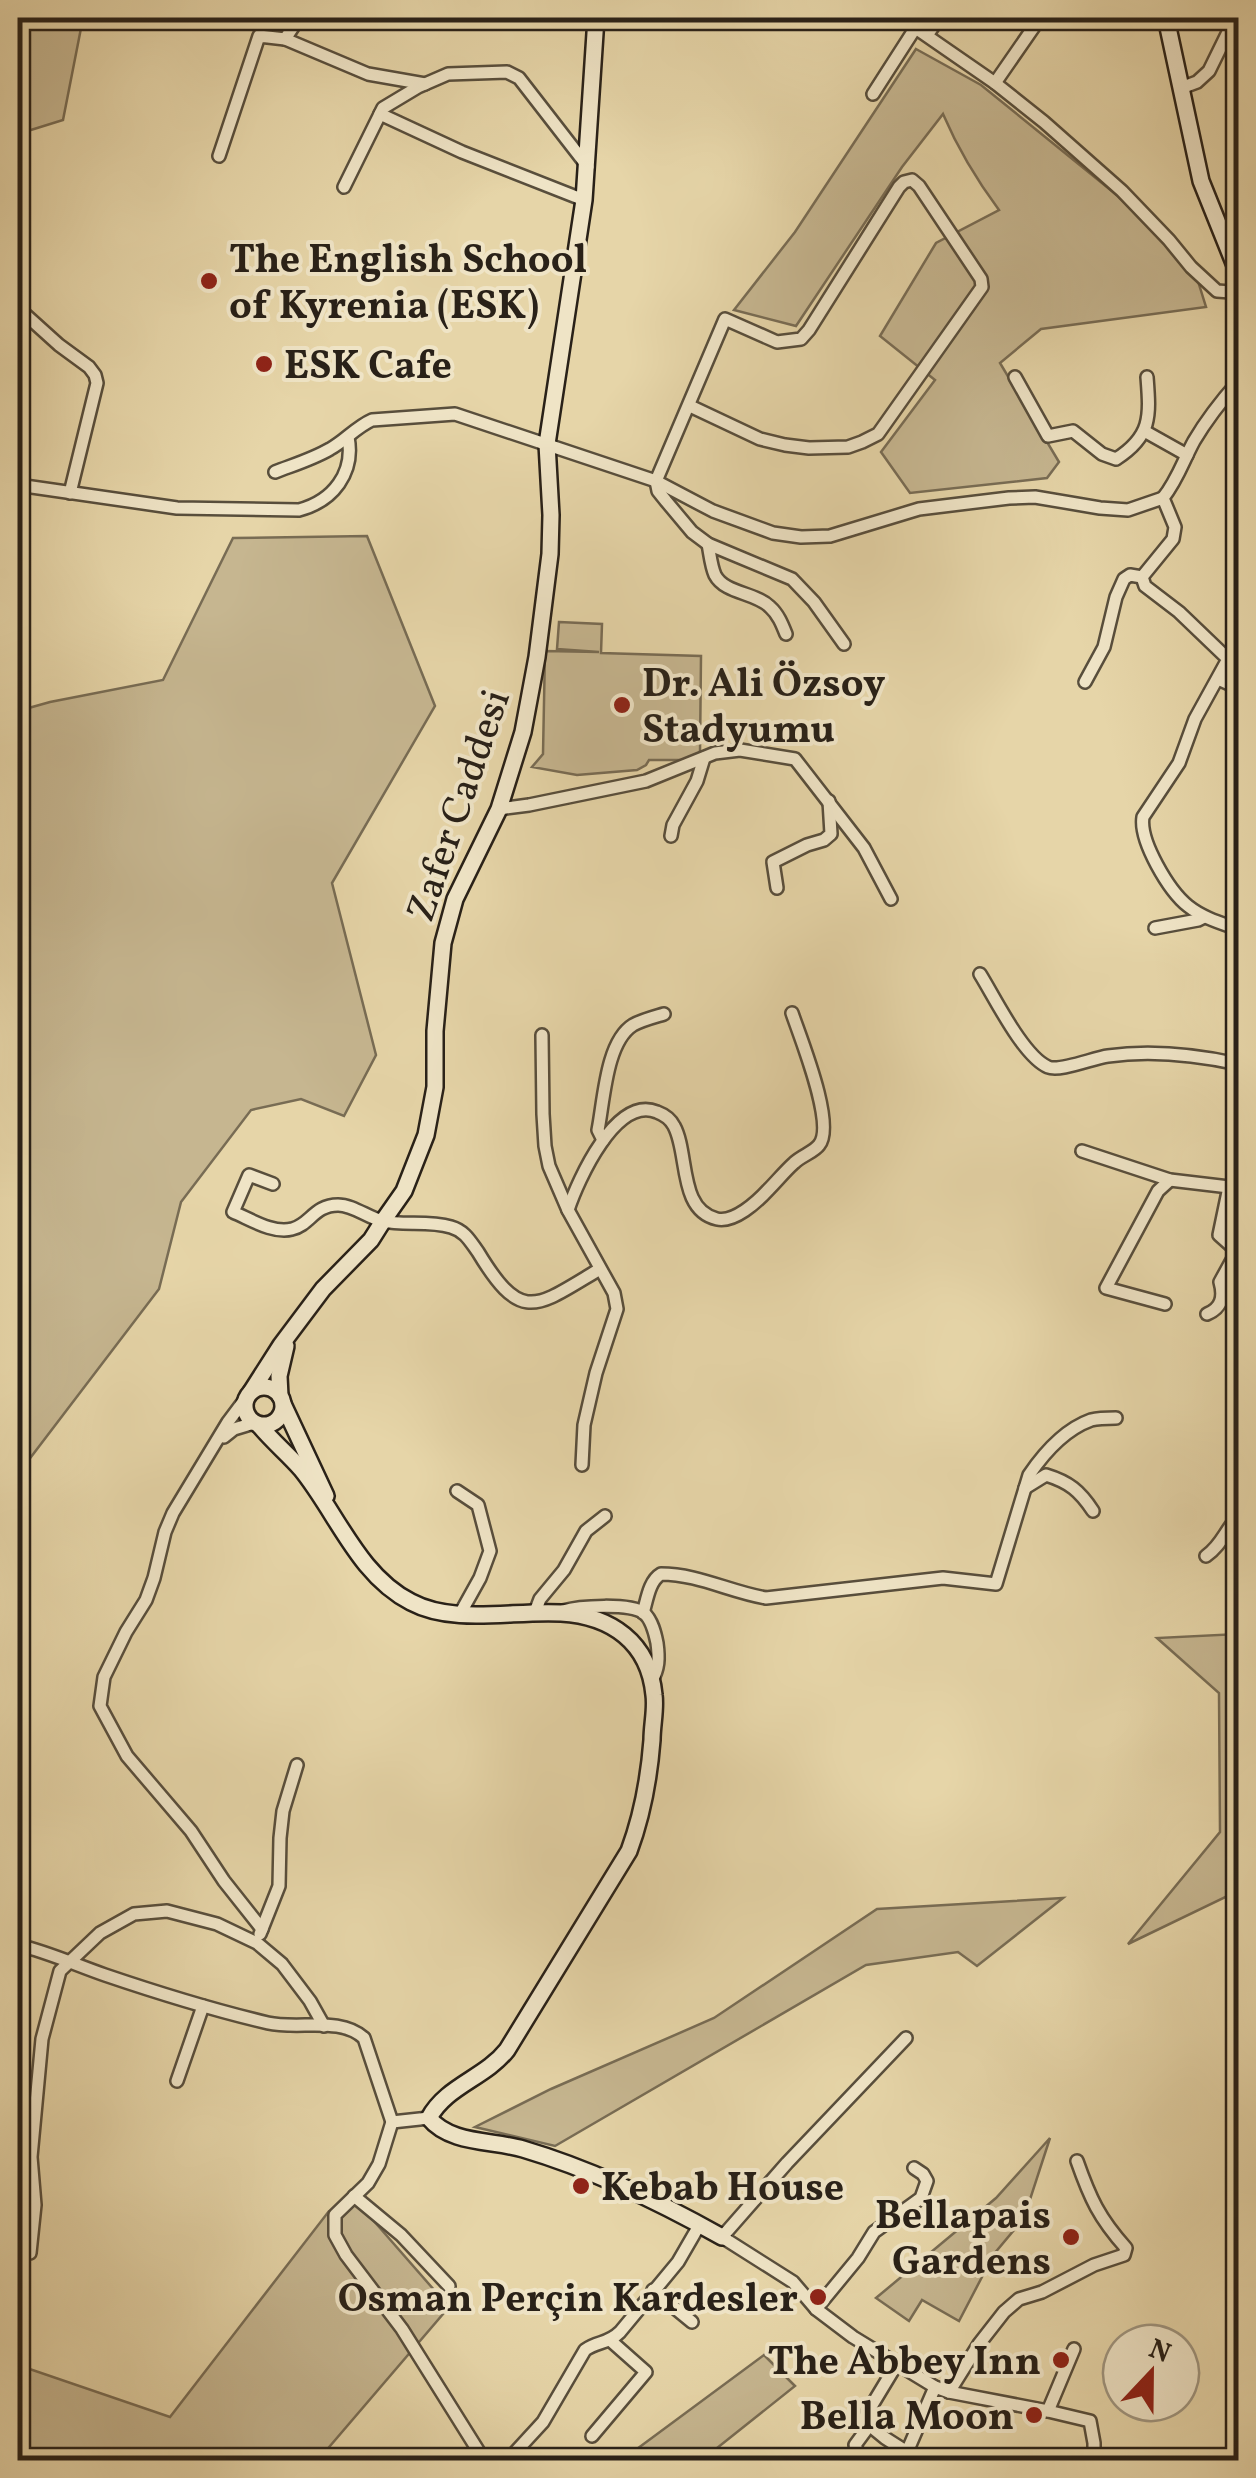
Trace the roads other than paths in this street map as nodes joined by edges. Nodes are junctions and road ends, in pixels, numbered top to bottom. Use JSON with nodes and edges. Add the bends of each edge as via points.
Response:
{"nodes":[{"id":1,"x":300,"y":18,"type":"edge"},
{"id":2,"x":596,"y":18,"type":"edge"},
{"id":3,"x":901,"y":18,"type":"edge"},
{"id":4,"x":939,"y":18,"type":"edge"},
{"id":5,"x":1040,"y":18,"type":"edge"},
{"id":6,"x":1166,"y":18,"type":"edge"},
{"id":7,"x":1235,"y":18,"type":"edge"},
{"id":8,"x":916,"y":27,"type":"junction"},
{"id":9,"x":928,"y":34,"type":"junction"},
{"id":10,"x":285,"y":39,"type":"junction"},
{"id":11,"x":996,"y":83,"type":"junction"},
{"id":12,"x":426,"y":84,"type":"junction"},
{"id":13,"x":1181,"y":88,"type":"junction"},
{"id":14,"x":874,"y":94,"type":"dead end"},
{"id":15,"x":380,"y":114,"type":"junction"},
{"id":16,"x":219,"y":156,"type":"dead end"},
{"id":17,"x":588,"y":167,"type":"junction"},
{"id":18,"x":344,"y":187,"type":"dead end"},
{"id":19,"x":584,"y":200,"type":"junction"},
{"id":20,"x":1238,"y":273,"type":"edge"},
{"id":21,"x":1238,"y":286,"type":"edge"},
{"id":22,"x":18,"y":308,"type":"edge"},
{"id":23,"x":1014,"y":377,"type":"dead end"},
{"id":24,"x":1146,"y":377,"type":"dead end"},
{"id":25,"x":1238,"y":382,"type":"edge"},
{"id":26,"x":690,"y":406,"type":"junction"},
{"id":27,"x":1146,"y":432,"type":"junction"},
{"id":28,"x":348,"y":438,"type":"junction"},
{"id":29,"x":548,"y":444,"type":"junction"},
{"id":30,"x":1187,"y":454,"type":"junction"},
{"id":31,"x":275,"y":472,"type":"dead end"},
{"id":32,"x":656,"y":481,"type":"junction"},
{"id":33,"x":18,"y":486,"type":"edge"},
{"id":34,"x":70,"y":493,"type":"junction"},
{"id":35,"x":1163,"y":498,"type":"junction"},
{"id":36,"x":708,"y":544,"type":"junction"},
{"id":37,"x":1142,"y":577,"type":"junction"},
{"id":38,"x":786,"y":634,"type":"dead end"},
{"id":39,"x":844,"y":644,"type":"dead end"},
{"id":40,"x":1218,"y":678,"type":"junction"},
{"id":41,"x":1085,"y":682,"type":"dead end"},
{"id":42,"x":1238,"y":688,"type":"edge"},
{"id":43,"x":704,"y":758,"type":"junction"},
{"id":44,"x":829,"y":801,"type":"junction"},
{"id":45,"x":499,"y":809,"type":"junction"},
{"id":46,"x":671,"y":836,"type":"dead end"},
{"id":47,"x":778,"y":888,"type":"dead end"},
{"id":48,"x":892,"y":899,"type":"dead end"},
{"id":49,"x":1204,"y":917,"type":"junction"},
{"id":50,"x":1155,"y":928,"type":"dead end"},
{"id":51,"x":1238,"y":929,"type":"edge"},
{"id":52,"x":980,"y":974,"type":"dead end"},
{"id":53,"x":792,"y":1013,"type":"dead end"},
{"id":54,"x":664,"y":1014,"type":"dead end"},
{"id":55,"x":542,"y":1035,"type":"dead end"},
{"id":56,"x":1238,"y":1064,"type":"edge"},
{"id":57,"x":603,"y":1140,"type":"junction"},
{"id":58,"x":1082,"y":1151,"type":"dead end"},
{"id":59,"x":1238,"y":1176,"type":"edge"},
{"id":60,"x":1170,"y":1180,"type":"junction"},
{"id":61,"x":274,"y":1184,"type":"dead end"},
{"id":62,"x":1230,"y":1187,"type":"junction"},
{"id":63,"x":568,"y":1210,"type":"junction"},
{"id":64,"x":384,"y":1221,"type":"junction"},
{"id":65,"x":1238,"y":1252,"type":"edge"},
{"id":66,"x":600,"y":1269,"type":"junction"},
{"id":67,"x":1165,"y":1304,"type":"dead end"},
{"id":68,"x":1207,"y":1314,"type":"dead end"},
{"id":69,"x":291,"y":1333,"type":"junction"},
{"id":70,"x":248,"y":1395,"type":"junction"},
{"id":71,"x":282,"y":1400,"type":"junction"},
{"id":72,"x":1116,"y":1418,"type":"dead end"},
{"id":73,"x":256,"y":1424,"type":"junction"},
{"id":74,"x":214,"y":1448,"type":"junction"},
{"id":75,"x":582,"y":1464,"type":"dead end"},
{"id":76,"x":1025,"y":1488,"type":"junction"},
{"id":77,"x":456,"y":1491,"type":"dead end"},
{"id":78,"x":330,"y":1510,"type":"junction"},
{"id":79,"x":1093,"y":1511,"type":"dead end"},
{"id":80,"x":605,"y":1516,"type":"dead end"},
{"id":81,"x":1238,"y":1517,"type":"edge"},
{"id":82,"x":1206,"y":1556,"type":"dead end"},
{"id":83,"x":535,"y":1612,"type":"junction"},
{"id":84,"x":556,"y":1612,"type":"junction"},
{"id":85,"x":644,"y":1613,"type":"junction"},
{"id":86,"x":460,"y":1614,"type":"junction"},
{"id":87,"x":651,"y":1682,"type":"junction"},
{"id":88,"x":297,"y":1765,"type":"dead end"},
{"id":89,"x":262,"y":1929,"type":"junction"},
{"id":90,"x":257,"y":1943,"type":"junction"},
{"id":91,"x":18,"y":1945,"type":"edge"},
{"id":92,"x":72,"y":1962,"type":"junction"},
{"id":93,"x":203,"y":2006,"type":"junction"},
{"id":94,"x":324,"y":2026,"type":"junction"},
{"id":95,"x":906,"y":2038,"type":"dead end"},
{"id":96,"x":177,"y":2081,"type":"dead end"},
{"id":97,"x":429,"y":2118,"type":"junction"},
{"id":98,"x":392,"y":2122,"type":"junction"},
{"id":99,"x":1076,"y":2161,"type":"dead end"},
{"id":100,"x":914,"y":2168,"type":"dead end"},
{"id":101,"x":354,"y":2196,"type":"junction"},
{"id":102,"x":700,"y":2224,"type":"junction"},
{"id":103,"x":722,"y":2237,"type":"junction"},
{"id":104,"x":30,"y":2254,"type":"dead end"},
{"id":105,"x":449,"y":2286,"type":"dead end"},
{"id":106,"x":654,"y":2290,"type":"junction"},
{"id":107,"x":816,"y":2309,"type":"junction"},
{"id":108,"x":692,"y":2322,"type":"dead end"},
{"id":109,"x":612,"y":2341,"type":"junction"},
{"id":110,"x":1074,"y":2350,"type":"dead end"},
{"id":111,"x":898,"y":2362,"type":"junction"},
{"id":112,"x":935,"y":2387,"type":"junction"},
{"id":113,"x":950,"y":2392,"type":"junction"},
{"id":114,"x":1048,"y":2411,"type":"junction"},
{"id":115,"x":866,"y":2423,"type":"junction"},
{"id":116,"x":592,"y":2436,"type":"dead end"},
{"id":117,"x":484,"y":2460,"type":"edge"},
{"id":118,"x":508,"y":2460,"type":"edge"},
{"id":119,"x":855,"y":2460,"type":"edge"},
{"id":120,"x":1094,"y":2460,"type":"edge"}],
"edges":[{"from":1,"to":10,"type":"street"},
{"from":2,"to":17,"type":"street","name":"Zafer Caddesi"},
{"from":3,"to":8,"type":"street"},
{"from":4,"to":9,"type":"street"},
{"from":5,"to":11,"type":"street"},
{"from":6,"to":13,"type":"street"},
{"from":7,"to":13,"type":"street","via":[[1205,76]]},
{"from":8,"to":9,"type":"street"},
{"from":8,"to":14,"type":"street"},
{"from":9,"to":11,"type":"street"},
{"from":10,"to":12,"type":"street","via":[[368,74]]},
{"from":10,"to":16,"type":"street","via":[[260,36]]},
{"from":11,"to":21,"type":"street","via":[[1122,191],[1217,291]]},
{"from":12,"to":15,"type":"street"},
{"from":12,"to":17,"type":"street","via":[[448,74],[507,72],[519,78]]},
{"from":13,"to":20,"type":"street","via":[[1201,181]]},
{"from":15,"to":18,"type":"street"},
{"from":15,"to":19,"type":"street"},
{"from":17,"to":19,"type":"street","name":"Zafer Caddesi"},
{"from":19,"to":29,"type":"street","name":"Zafer Caddesi"},
{"from":22,"to":34,"type":"street","via":[[89,367],[98,383]]},
{"from":23,"to":27,"type":"street","via":[[1048,436],[1072,431],[1116,460]]},
{"from":24,"to":27,"type":"street"},
{"from":25,"to":30,"type":"street"},
{"from":26,"to":26,"type":"street","via":[[726,318],[778,342],[801,339],[893,195],[904,182],[919,186],[982,287],[878,434],[848,447],[784,445]]},
{"from":26,"to":32,"type":"street"},
{"from":27,"to":30,"type":"street"},
{"from":28,"to":29,"type":"street","via":[[372,420],[455,414]]},
{"from":28,"to":31,"type":"street"},
{"from":28,"to":34,"type":"street","via":[[342,482],[300,510],[177,508]]},
{"from":29,"to":32,"type":"street"},
{"from":29,"to":45,"type":"street","name":"Zafer Caddesi","via":[[547,586],[530,701]]},
{"from":30,"to":35,"type":"street"},
{"from":32,"to":35,"type":"street","via":[[742,522],[801,536],[830,536],[919,509],[1009,498],[1128,510]]},
{"from":32,"to":36,"type":"street","via":[[666,501]]},
{"from":33,"to":34,"type":"street"},
{"from":35,"to":37,"type":"street","via":[[1173,539]]},
{"from":36,"to":38,"type":"street","via":[[718,580],[773,609]]},
{"from":36,"to":39,"type":"street","via":[[792,579]]},
{"from":37,"to":40,"type":"street","via":[[1228,659]]},
{"from":37,"to":41,"type":"street","via":[[1124,579],[1104,647]]},
{"from":40,"to":42,"type":"street"},
{"from":40,"to":49,"type":"street","via":[[1142,826],[1176,894]]},
{"from":43,"to":44,"type":"street","via":[[740,750],[795,759]]},
{"from":43,"to":45,"type":"street","via":[[646,781]]},
{"from":43,"to":46,"type":"street"},
{"from":44,"to":47,"type":"street","via":[[830,834],[773,862]]},
{"from":44,"to":48,"type":"street"},
{"from":45,"to":64,"type":"street","name":"Zafer Caddesi","via":[[456,900],[444,943],[426,1134]]},
{"from":49,"to":50,"type":"street"},
{"from":49,"to":51,"type":"street"},
{"from":52,"to":56,"type":"street","via":[[1033,1055],[1054,1069],[1136,1053]]},
{"from":53,"to":57,"type":"street","via":[[824,1115],[823,1136],[741,1212],[718,1220],[699,1208],[673,1122],[662,1114],[633,1111]]},
{"from":54,"to":57,"type":"street","via":[[633,1025],[619,1040],[598,1130]]},
{"from":55,"to":63,"type":"street","via":[[545,1146]]},
{"from":57,"to":63,"type":"street"},
{"from":58,"to":60,"type":"street"},
{"from":59,"to":62,"type":"street"},
{"from":60,"to":62,"type":"street"},
{"from":60,"to":67,"type":"street","via":[[1106,1288]]},
{"from":61,"to":64,"type":"street","via":[[249,1174],[233,1212],[282,1230],[295,1229],[318,1209],[340,1205]]},
{"from":62,"to":65,"type":"street","via":[[1218,1235]]},
{"from":63,"to":66,"type":"street"},
{"from":64,"to":66,"type":"street","via":[[461,1231],[518,1301],[553,1297]]},
{"from":64,"to":69,"type":"street","name":"Zafer Caddesi"},
{"from":65,"to":68,"type":"street","via":[[1220,1282],[1219,1306]]},
{"from":66,"to":75,"type":"street","via":[[617,1310],[584,1425]]},
{"from":69,"to":70,"type":"street","name":"Zafer Caddesi"},
{"from":69,"to":71,"type":"street","name":"Zafer Caddesi","via":[[278,1376]]},
{"from":70,"to":71,"type":"street","via":[[268,1387]]},
{"from":70,"to":73,"type":"street","via":[[246,1413]]},
{"from":70,"to":74,"type":"street","name":"Zafer Caddesi"},
{"from":71,"to":73,"type":"street","via":[[278,1420]]},
{"from":71,"to":78,"type":"street"},
{"from":72,"to":76,"type":"street","via":[[1094,1419],[1058,1441]]},
{"from":73,"to":74,"type":"street","via":[[234,1429]]},
{"from":73,"to":78,"type":"street"},
{"from":74,"to":89,"type":"street","name":"Zafer Caddesi","via":[[173,1514],[146,1600],[104,1677],[100,1706],[127,1756]]},
{"from":76,"to":79,"type":"street","via":[[1046,1475],[1082,1494]]},
{"from":76,"to":85,"type":"street","via":[[996,1584],[943,1578],[766,1598],[661,1574]]},
{"from":77,"to":86,"type":"street","via":[[478,1505],[490,1552]]},
{"from":78,"to":86,"type":"street","via":[[389,1589],[434,1612]]},
{"from":80,"to":83,"type":"street","via":[[586,1531]]},
{"from":81,"to":82,"type":"street"},
{"from":83,"to":84,"type":"street"},
{"from":83,"to":86,"type":"street"},
{"from":84,"to":85,"type":"street","via":[[576,1607]]},
{"from":84,"to":87,"type":"street","via":[[592,1617],[629,1638]]},
{"from":85,"to":87,"type":"street","via":[[658,1647]]},
{"from":87,"to":97,"type":"street","via":[[649,1768],[628,1852],[507,2050]]},
{"from":88,"to":89,"type":"street","via":[[284,1811],[279,1886]]},
{"from":89,"to":90,"type":"street"},
{"from":90,"to":92,"type":"street","via":[[167,1911],[134,1914]]},
{"from":90,"to":94,"type":"street","via":[[282,1964]]},
{"from":91,"to":92,"type":"street"},
{"from":92,"to":93,"type":"street"},
{"from":92,"to":104,"type":"street","via":[[60,1971],[42,2038]]},
{"from":93,"to":94,"type":"street","via":[[273,2024]]},
{"from":93,"to":96,"type":"street"},
{"from":94,"to":98,"type":"street","via":[[355,2030],[364,2038]]},
{"from":95,"to":103,"type":"street"},
{"from":97,"to":98,"type":"street"},
{"from":97,"to":102,"type":"street","via":[[451,2135],[596,2173]]},
{"from":98,"to":101,"type":"street","via":[[379,2164]]},
{"from":99,"to":113,"type":"street","via":[[1092,2204],[1124,2254],[1019,2299],[979,2344]]},
{"from":100,"to":107,"type":"street","via":[[927,2181],[922,2198],[874,2232]]},
{"from":101,"to":105,"type":"street"},
{"from":101,"to":117,"type":"street","via":[[335,2215],[336,2235]]},
{"from":102,"to":103,"type":"street"},
{"from":102,"to":106,"type":"street"},
{"from":103,"to":107,"type":"street","via":[[794,2282]]},
{"from":106,"to":108,"type":"street"},
{"from":106,"to":109,"type":"street"},
{"from":107,"to":111,"type":"street"},
{"from":109,"to":116,"type":"street","via":[[646,2372]]},
{"from":109,"to":118,"type":"street","via":[[586,2350],[543,2422]]},
{"from":110,"to":114,"type":"street"},
{"from":111,"to":112,"type":"street"},
{"from":111,"to":115,"type":"street"},
{"from":112,"to":113,"type":"street"},
{"from":112,"to":115,"type":"street","via":[[907,2452]]},
{"from":113,"to":114,"type":"street"},
{"from":114,"to":120,"type":"street","via":[[1090,2422]]},
{"from":115,"to":119,"type":"street"}]}
